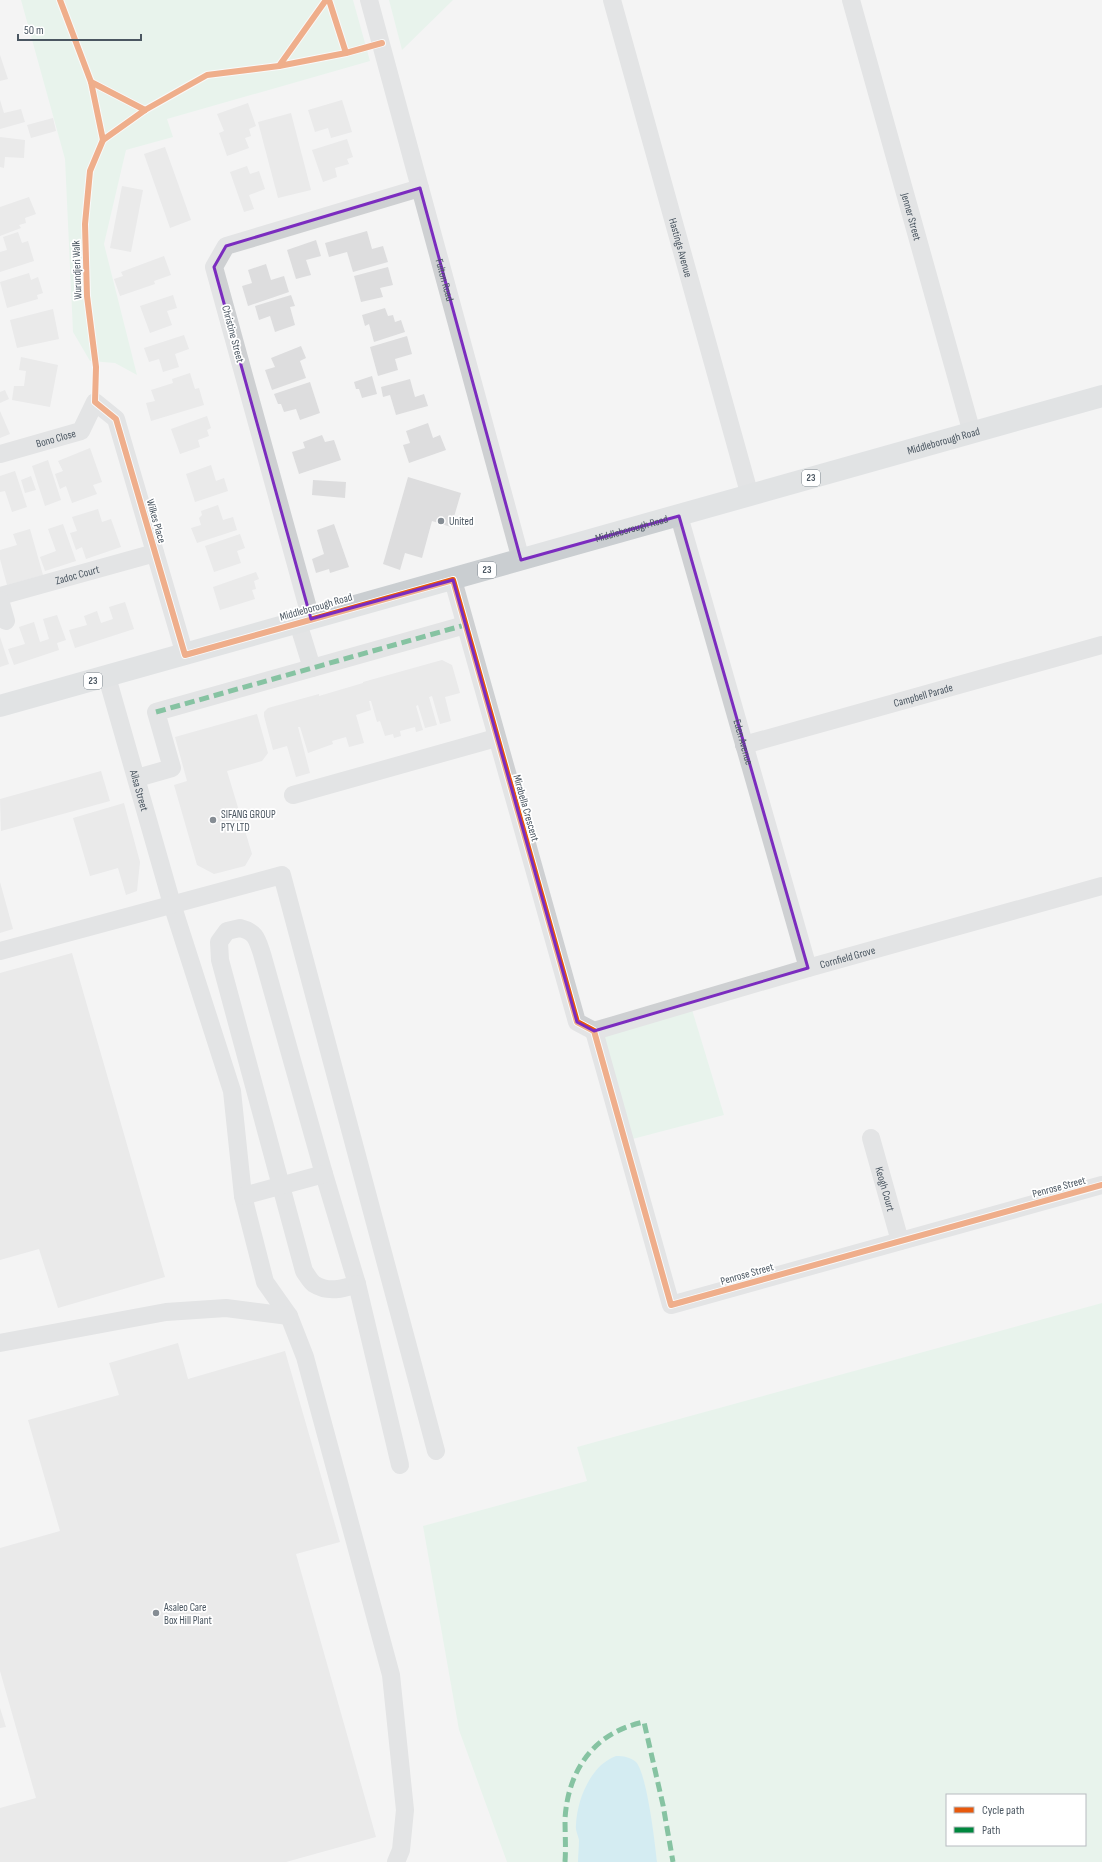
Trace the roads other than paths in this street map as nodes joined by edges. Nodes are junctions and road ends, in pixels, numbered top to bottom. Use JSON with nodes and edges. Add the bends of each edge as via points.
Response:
{"nodes":[{"id":1,"x":369,"y":0,"type":"edge"},
{"id":2,"x":612,"y":0,"type":"edge"},
{"id":3,"x":852,"y":0,"type":"edge"},
{"id":4,"x":420,"y":188,"type":"junction"},
{"id":5,"x":1102,"y":396,"type":"edge"},
{"id":6,"x":95,"y":402,"type":"joint"},
{"id":7,"x":972,"y":433,"type":"junction"},
{"id":8,"x":0,"y":454,"type":"edge"},
{"id":9,"x":750,"y":496,"type":"junction"},
{"id":10,"x":679,"y":516,"type":"junction"},
{"id":11,"x":155,"y":553,"type":"junction"},
{"id":12,"x":521,"y":560,"type":"junction"},
{"id":13,"x":453,"y":580,"type":"junction"},
{"id":14,"x":0,"y":596,"type":"edge"},
{"id":15,"x":0,"y":600,"type":"edge"},
{"id":16,"x":6,"y":621,"type":"dead end"},
{"id":17,"x":305,"y":621,"type":"junction"},
{"id":18,"x":465,"y":625,"type":"junction"},
{"id":19,"x":1102,"y":645,"type":"edge"},
{"id":20,"x":185,"y":655,"type":"junction"},
{"id":21,"x":312,"y":668,"type":"junction"},
{"id":22,"x":107,"y":677,"type":"junction"},
{"id":23,"x":0,"y":706,"type":"edge"},
{"id":24,"x":496,"y":738,"type":"junction"},
{"id":25,"x":744,"y":745,"type":"junction"},
{"id":26,"x":136,"y":778,"type":"junction"},
{"id":27,"x":293,"y":795,"type":"dead end"},
{"id":28,"x":1102,"y":886,"type":"edge"},
{"id":29,"x":172,"y":904,"type":"junction"},
{"id":30,"x":0,"y":951,"type":"edge"},
{"id":31,"x":808,"y":968,"type":"junction"},
{"id":32,"x":594,"y":1031,"type":"junction"},
{"id":33,"x":871,"y":1138,"type":"dead end"},
{"id":34,"x":324,"y":1174,"type":"junction"},
{"id":35,"x":1102,"y":1185,"type":"edge"},
{"id":36,"x":281,"y":1186,"type":"junction"},
{"id":37,"x":243,"y":1196,"type":"junction"},
{"id":38,"x":900,"y":1241,"type":"junction"},
{"id":39,"x":357,"y":1284,"type":"junction"},
{"id":40,"x":289,"y":1316,"type":"junction"},
{"id":41,"x":0,"y":1342,"type":"edge"},
{"id":42,"x":436,"y":1451,"type":"dead end"},
{"id":43,"x":400,"y":1465,"type":"dead end"},
{"id":44,"x":396,"y":1862,"type":"edge"}],
"edges":[{"from":1,"to":4,"type":"street","name":"Fulton Road"},
{"from":2,"to":9,"type":"street","name":"Hastings Avenue"},
{"from":3,"to":7,"type":"street","name":"Jenner Street"},
{"from":4,"to":12,"type":"street","name":"Fulton Road"},
{"from":4,"to":17,"type":"street","name":"Christine Street","via":[[226,246],[214,267]]},
{"from":5,"to":7,"type":"main road","name":"Middleborough Road","number":"23"},
{"from":6,"to":8,"type":"street","name":"Bono Close","via":[[81,431]]},
{"from":6,"to":11,"type":"street","name":"Wilkes Place","via":[[116,419]]},
{"from":7,"to":9,"type":"main road","name":"Middleborough Road","number":"23"},
{"from":9,"to":10,"type":"main road","name":"Middleborough Road","number":"23"},
{"from":10,"to":12,"type":"main road","name":"Middleborough Road","number":"23"},
{"from":10,"to":25,"type":"street","name":"Eden Avenue"},
{"from":11,"to":14,"type":"street","name":"Zadoc Court"},
{"from":11,"to":20,"type":"street","name":"Wilkes Place"},
{"from":12,"to":13,"type":"main road","name":"Middleborough Road","number":"23"},
{"from":13,"to":17,"type":"main road","name":"Middleborough Road","number":"23"},
{"from":13,"to":18,"type":"street","name":"Mirabella Crescent"},
{"from":15,"to":16,"type":"street"},
{"from":17,"to":20,"type":"main road","name":"Middleborough Road","number":"23"},
{"from":17,"to":21,"type":"street","name":"Christine Street"},
{"from":18,"to":21,"type":"street"},
{"from":18,"to":24,"type":"street","name":"Mirabella Crescent"},
{"from":19,"to":25,"type":"street","name":"Campbell Parade"},
{"from":20,"to":22,"type":"main road","name":"Middleborough Road","number":"23"},
{"from":21,"to":26,"type":"street","via":[[156,712],[172,768]]},
{"from":22,"to":23,"type":"main road","name":"Middleborough Road","number":"23"},
{"from":22,"to":26,"type":"street","name":"Ailsa Street"},
{"from":24,"to":27,"type":"street"},
{"from":24,"to":32,"type":"street","name":"Mirabella Crescent","via":[[577,1022]]},
{"from":25,"to":31,"type":"street","name":"Eden Avenue"},
{"from":26,"to":29,"type":"street","name":"Ailsa Street"},
{"from":28,"to":31,"type":"street","name":"Cornfield Grove"},
{"from":29,"to":30,"type":"street"},
{"from":29,"to":37,"type":"street","name":"Ailsa Street","via":[[232,1091]]},
{"from":29,"to":42,"type":"street","via":[[282,875]]},
{"from":31,"to":32,"type":"street","name":"Cornfield Grove"},
{"from":32,"to":38,"type":"street","name":"Penrose Street","via":[[671,1305]]},
{"from":33,"to":38,"type":"street","name":"Keogh Court"},
{"from":34,"to":36,"type":"street"},
{"from":34,"to":36,"type":"street","via":[[258,940],[250,930],[240,928],[227,931],[219,942],[220,960]]},
{"from":34,"to":39,"type":"street"},
{"from":35,"to":38,"type":"street","name":"Penrose Street"},
{"from":36,"to":37,"type":"street"},
{"from":36,"to":39,"type":"street","via":[[304,1271],[313,1283],[339,1290]]},
{"from":37,"to":40,"type":"street","name":"Ailsa Street","via":[[265,1282]]},
{"from":39,"to":43,"type":"street"},
{"from":40,"to":41,"type":"street","via":[[226,1308],[166,1312]]},
{"from":40,"to":44,"type":"street","name":"Ailsa Street","via":[[305,1357],[391,1675],[405,1810],[401,1850]]}]}
